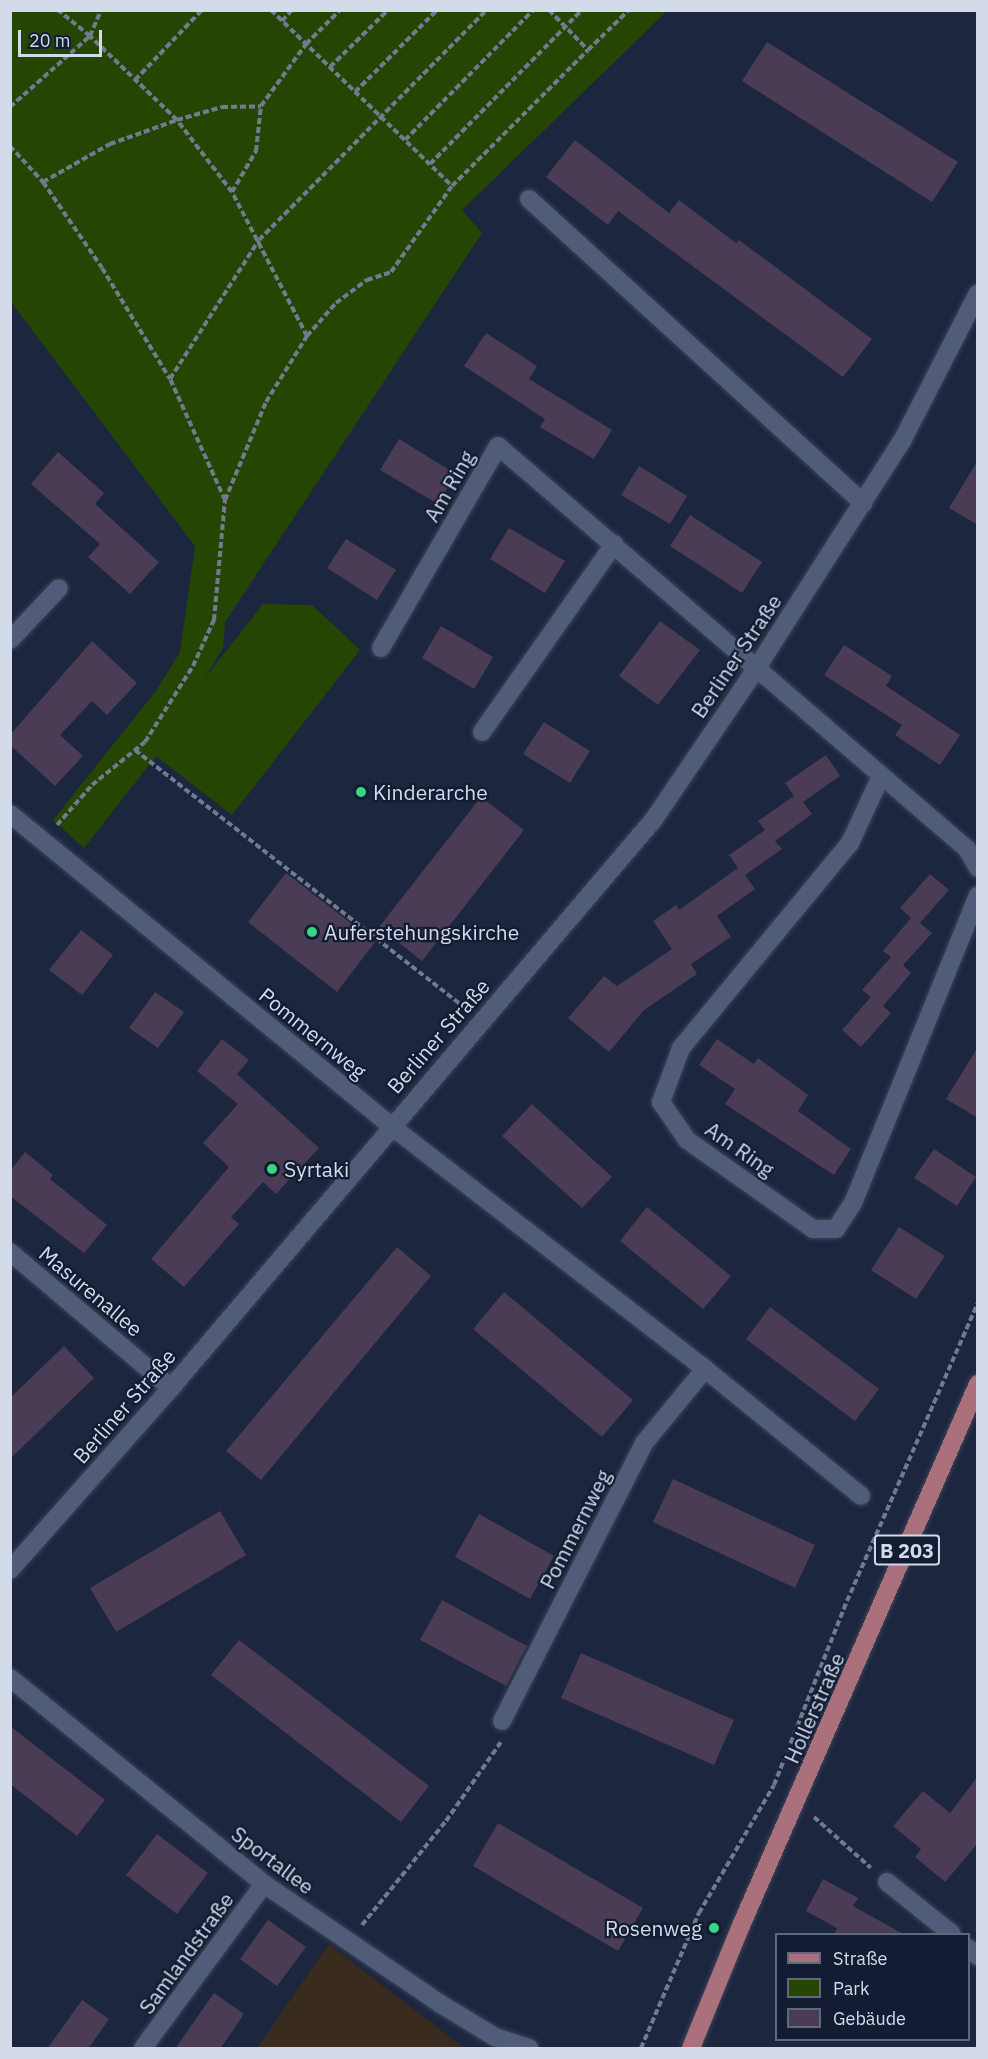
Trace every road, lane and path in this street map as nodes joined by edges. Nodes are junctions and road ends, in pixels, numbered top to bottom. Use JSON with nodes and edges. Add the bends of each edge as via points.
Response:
{"nodes":[{"id":1,"x":58,"y":10,"type":"edge"},
{"id":2,"x":101,"y":10,"type":"edge"},
{"id":3,"x":202,"y":10,"type":"edge"},
{"id":4,"x":271,"y":10,"type":"edge"},
{"id":5,"x":292,"y":10,"type":"edge"},
{"id":6,"x":340,"y":10,"type":"edge"},
{"id":7,"x":388,"y":10,"type":"edge"},
{"id":8,"x":437,"y":10,"type":"edge"},
{"id":9,"x":487,"y":10,"type":"edge"},
{"id":10,"x":533,"y":10,"type":"edge"},
{"id":11,"x":549,"y":10,"type":"edge"},
{"id":12,"x":582,"y":10,"type":"edge"},
{"id":13,"x":629,"y":10,"type":"edge"},
{"id":14,"x":282,"y":21,"type":"junction"},
{"id":15,"x":565,"y":27,"type":"junction"},
{"id":16,"x":90,"y":36,"type":"junction"},
{"id":17,"x":306,"y":44,"type":"junction"},
{"id":18,"x":588,"y":50,"type":"junction"},
{"id":19,"x":330,"y":68,"type":"junction"},
{"id":20,"x":135,"y":80,"type":"junction"},
{"id":21,"x":355,"y":92,"type":"junction"},
{"id":22,"x":261,"y":106,"type":"junction"},
{"id":23,"x":10,"y":107,"type":"edge"},
{"id":24,"x":380,"y":116,"type":"junction"},
{"id":25,"x":177,"y":120,"type":"junction"},
{"id":26,"x":405,"y":140,"type":"junction"},
{"id":27,"x":10,"y":146,"type":"edge"},
{"id":28,"x":430,"y":164,"type":"junction"},
{"id":29,"x":44,"y":182,"type":"junction"},
{"id":30,"x":452,"y":186,"type":"junction"},
{"id":31,"x":232,"y":192,"type":"junction"},
{"id":32,"x":530,"y":199,"type":"dead end"},
{"id":33,"x":259,"y":240,"type":"junction"},
{"id":34,"x":978,"y":293,"type":"edge"},
{"id":35,"x":307,"y":336,"type":"junction"},
{"id":36,"x":170,"y":380,"type":"junction"},
{"id":37,"x":225,"y":500,"type":"junction"},
{"id":38,"x":863,"y":503,"type":"junction"},
{"id":39,"x":614,"y":544,"type":"junction"},
{"id":40,"x":59,"y":588,"type":"dead end"},
{"id":41,"x":10,"y":640,"type":"edge"},
{"id":42,"x":381,"y":648,"type":"dead end"},
{"id":43,"x":756,"y":669,"type":"junction"},
{"id":44,"x":482,"y":732,"type":"dead end"},
{"id":45,"x":135,"y":750,"type":"junction"},
{"id":46,"x":881,"y":776,"type":"junction"},
{"id":47,"x":10,"y":814,"type":"edge"},
{"id":48,"x":44,"y":841,"type":"junction"},
{"id":49,"x":978,"y":868,"type":"edge"},
{"id":50,"x":978,"y":895,"type":"edge"},
{"id":51,"x":482,"y":1020,"type":"junction"},
{"id":52,"x":391,"y":1126,"type":"junction"},
{"id":53,"x":10,"y":1252,"type":"edge"},
{"id":54,"x":978,"y":1302,"type":"edge"},
{"id":55,"x":705,"y":1369,"type":"junction"},
{"id":56,"x":978,"y":1384,"type":"edge"},
{"id":57,"x":171,"y":1388,"type":"junction"},
{"id":58,"x":861,"y":1496,"type":"joint"},
{"id":59,"x":886,"y":1514,"type":"junction"},
{"id":60,"x":914,"y":1535,"type":"junction"},
{"id":61,"x":10,"y":1570,"type":"edge"},
{"id":62,"x":10,"y":1678,"type":"edge"},
{"id":63,"x":502,"y":1720,"type":"joint"},
{"id":64,"x":798,"y":1803,"type":"junction"},
{"id":65,"x":887,"y":1882,"type":"joint"},
{"id":66,"x":264,"y":1884,"type":"junction"},
{"id":67,"x":949,"y":1933,"type":"edge"},
{"id":68,"x":348,"y":1941,"type":"junction"},
{"id":69,"x":143,"y":2049,"type":"edge"},
{"id":70,"x":529,"y":2049,"type":"edge"},
{"id":71,"x":641,"y":2049,"type":"edge"},
{"id":72,"x":691,"y":2049,"type":"edge"}],
"edges":[{"from":1,"to":16,"type":"path"},
{"from":2,"to":16,"type":"path"},
{"from":3,"to":20,"type":"path"},
{"from":4,"to":14,"type":"path"},
{"from":5,"to":14,"type":"path"},
{"from":6,"to":17,"type":"path"},
{"from":7,"to":19,"type":"path"},
{"from":8,"to":21,"type":"path"},
{"from":9,"to":24,"type":"path"},
{"from":10,"to":26,"type":"path"},
{"from":11,"to":15,"type":"path"},
{"from":12,"to":15,"type":"path"},
{"from":13,"to":18,"type":"path"},
{"from":14,"to":17,"type":"path"},
{"from":15,"to":18,"type":"path"},
{"from":15,"to":28,"type":"path"},
{"from":16,"to":20,"type":"path"},
{"from":16,"to":23,"type":"path"},
{"from":17,"to":19,"type":"path"},
{"from":17,"to":22,"type":"path"},
{"from":18,"to":30,"type":"path"},
{"from":19,"to":21,"type":"path"},
{"from":20,"to":25,"type":"path"},
{"from":21,"to":24,"type":"path"},
{"from":22,"to":25,"type":"path","via":[[222,107]]},
{"from":22,"to":31,"type":"path","via":[[256,151]]},
{"from":24,"to":26,"type":"path"},
{"from":24,"to":33,"type":"path"},
{"from":25,"to":29,"type":"path","via":[[110,144]]},
{"from":25,"to":31,"type":"path"},
{"from":26,"to":28,"type":"path"},
{"from":27,"to":29,"type":"path"},
{"from":28,"to":30,"type":"path"},
{"from":29,"to":36,"type":"path"},
{"from":30,"to":35,"type":"path","via":[[391,272],[368,280],[336,303]]},
{"from":31,"to":33,"type":"path"},
{"from":32,"to":38,"type":"street"},
{"from":33,"to":35,"type":"path"},
{"from":33,"to":36,"type":"path"},
{"from":34,"to":38,"type":"street","name":"Berliner Straße","via":[[902,441]]},
{"from":35,"to":37,"type":"path","via":[[266,402]]},
{"from":36,"to":37,"type":"path"},
{"from":37,"to":45,"type":"path","via":[[214,620],[193,666],[145,742]]},
{"from":38,"to":43,"type":"street","name":"Berliner Straße"},
{"from":39,"to":42,"type":"street","name":"Am Ring","via":[[498,446]]},
{"from":39,"to":43,"type":"street","name":"Am Ring"},
{"from":39,"to":44,"type":"street"},
{"from":40,"to":41,"type":"street"},
{"from":43,"to":46,"type":"street","name":"Am Ring"},
{"from":43,"to":51,"type":"street","name":"Berliner Straße","via":[[654,819]]},
{"from":45,"to":48,"type":"path","via":[[92,785]]},
{"from":45,"to":51,"type":"path"},
{"from":46,"to":49,"type":"street","name":"Am Ring","via":[[967,849]]},
{"from":46,"to":50,"type":"street","name":"Am Ring","via":[[850,843],[681,1048],[661,1102],[687,1140],[813,1229],[836,1229],[853,1203]]},
{"from":47,"to":48,"type":"street","name":"Pommernweg"},
{"from":48,"to":52,"type":"street","name":"Pommernweg"},
{"from":51,"to":52,"type":"street","name":"Berliner Straße"},
{"from":52,"to":55,"type":"street","name":"Pommernweg"},
{"from":52,"to":57,"type":"street","name":"Berliner Straße"},
{"from":53,"to":57,"type":"street","name":"Masurenallee"},
{"from":54,"to":59,"type":"path"},
{"from":55,"to":58,"type":"street","name":"Pommernweg"},
{"from":55,"to":63,"type":"street","name":"Pommernweg","via":[[645,1442]]},
{"from":56,"to":60,"type":"main road","name":"Hollerstraße","number":"B 203"},
{"from":57,"to":61,"type":"street","name":"Berliner Straße"},
{"from":58,"to":59,"type":"path"},
{"from":59,"to":60,"type":"path"},
{"from":59,"to":71,"type":"path","via":[[774,1785],[699,1913]]},
{"from":60,"to":64,"type":"main road","name":"Hollerstraße","number":"B 203"},
{"from":62,"to":66,"type":"street","name":"Sportallee"},
{"from":63,"to":68,"type":"path","via":[[511,1724],[493,1757]]},
{"from":64,"to":65,"type":"path"},
{"from":64,"to":72,"type":"main road","name":"Hollerstraße","number":"B 203","via":[[740,1928]]},
{"from":65,"to":67,"type":"street"},
{"from":66,"to":68,"type":"street","name":"Sportallee"},
{"from":66,"to":69,"type":"street","name":"Samlandstraße"},
{"from":68,"to":70,"type":"street","name":"Sportallee","via":[[476,2026]]}]}
